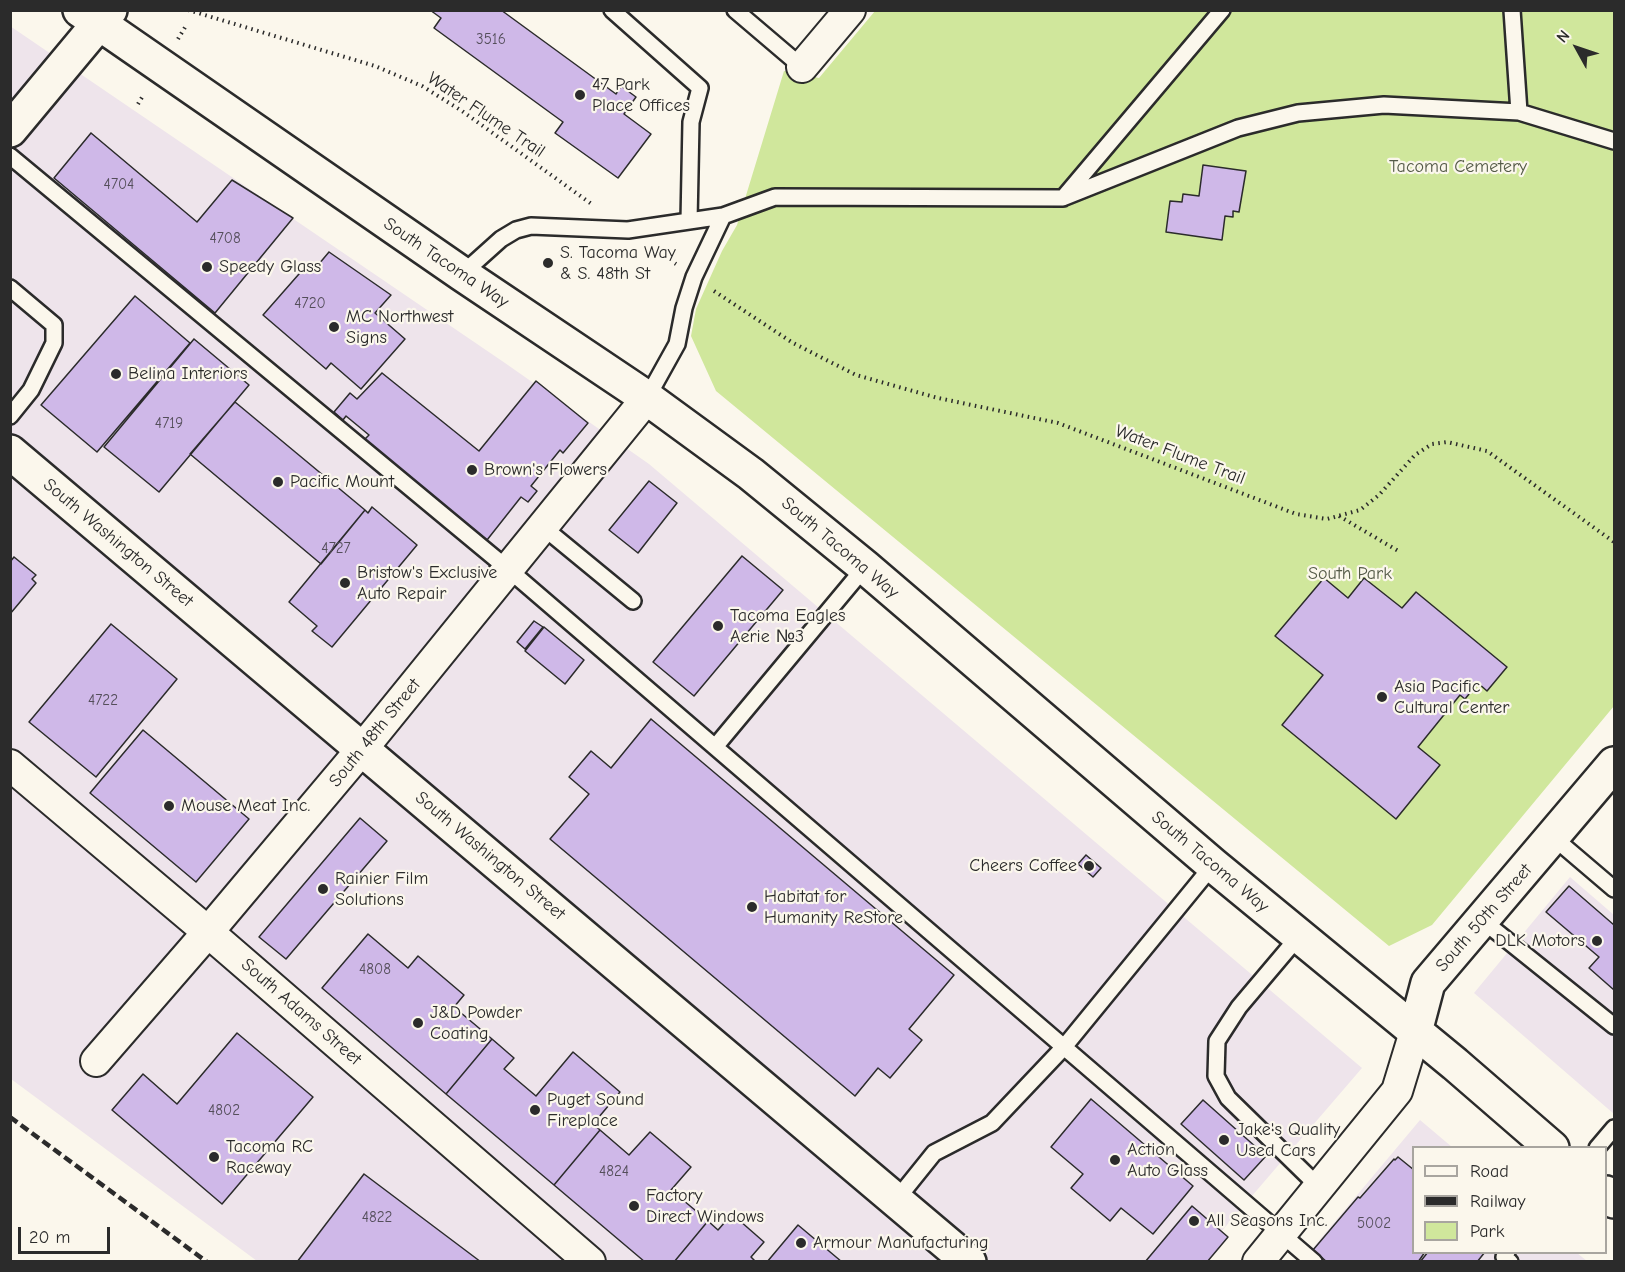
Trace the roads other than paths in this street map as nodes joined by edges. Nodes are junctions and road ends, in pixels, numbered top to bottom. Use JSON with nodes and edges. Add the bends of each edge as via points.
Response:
{"nodes":[{"id":1,"x":612,"y":10,"type":"edge"},
{"id":2,"x":735,"y":10,"type":"edge"},
{"id":3,"x":850,"y":10,"type":"edge"},
{"id":4,"x":1222,"y":10,"type":"edge"},
{"id":5,"x":1512,"y":10,"type":"edge"},
{"id":6,"x":96,"y":15,"type":"edge"},
{"id":7,"x":802,"y":67,"type":"joint"},
{"id":8,"x":1519,"y":112,"type":"junction"},
{"id":9,"x":10,"y":130,"type":"edge"},
{"id":10,"x":1614,"y":140,"type":"edge"},
{"id":11,"x":10,"y":156,"type":"edge"},
{"id":12,"x":1063,"y":198,"type":"junction"},
{"id":13,"x":723,"y":216,"type":"junction"},
{"id":14,"x":689,"y":221,"type":"junction"},
{"id":15,"x":462,"y":274,"type":"junction"},
{"id":16,"x":10,"y":288,"type":"edge"},
{"id":17,"x":647,"y":398,"type":"junction"},
{"id":18,"x":10,"y":416,"type":"edge"},
{"id":19,"x":10,"y":452,"type":"edge"},
{"id":20,"x":543,"y":527,"type":"junction"},
{"id":21,"x":865,"y":567,"type":"junction"},
{"id":22,"x":508,"y":569,"type":"junction"},
{"id":23,"x":633,"y":601,"type":"dead end"},
{"id":24,"x":715,"y":747,"type":"junction"},
{"id":25,"x":363,"y":749,"type":"junction"},
{"id":26,"x":10,"y":765,"type":"edge"},
{"id":27,"x":1611,"y":776,"type":"edge"},
{"id":28,"x":1553,"y":837,"type":"junction"},
{"id":29,"x":1213,"y":865,"type":"junction"},
{"id":30,"x":1614,"y":889,"type":"edge"},
{"id":31,"x":1482,"y":920,"type":"junction"},
{"id":32,"x":208,"y":932,"type":"junction"},
{"id":33,"x":1299,"y":936,"type":"junction"},
{"id":34,"x":1614,"y":1026,"type":"edge"},
{"id":35,"x":1415,"y":1032,"type":"junction"},
{"id":36,"x":1064,"y":1047,"type":"junction"},
{"id":37,"x":96,"y":1061,"type":"dead end"},
{"id":38,"x":1614,"y":1128,"type":"edge"},
{"id":39,"x":1550,"y":1146,"type":"edge"},
{"id":40,"x":1599,"y":1146,"type":"edge"},
{"id":41,"x":1319,"y":1186,"type":"junction"},
{"id":42,"x":897,"y":1199,"type":"junction"},
{"id":43,"x":1282,"y":1234,"type":"junction"},
{"id":44,"x":590,"y":1262,"type":"edge"},
{"id":45,"x":969,"y":1262,"type":"edge"},
{"id":46,"x":1258,"y":1262,"type":"edge"},
{"id":47,"x":1314,"y":1262,"type":"edge"}],
"edges":[{"from":1,"to":14,"type":"lane","via":[[700,88],[692,122]]},
{"from":2,"to":7,"type":"lane"},
{"from":3,"to":7,"type":"street"},
{"from":4,"to":12,"type":"lane"},
{"from":5,"to":8,"type":"lane"},
{"from":6,"to":9,"type":"main road"},
{"from":6,"to":15,"type":"main road","name":"South Tacoma Way"},
{"from":8,"to":10,"type":"lane"},
{"from":8,"to":12,"type":"lane","via":[[1384,105],[1298,113],[1238,128]]},
{"from":11,"to":22,"type":"lane"},
{"from":12,"to":13,"type":"lane","via":[[775,197]]},
{"from":13,"to":14,"type":"lane"},
{"from":13,"to":17,"type":"lane","via":[[694,277],[677,344]]},
{"from":14,"to":15,"type":"lane","via":[[628,230],[531,226],[501,239]]},
{"from":15,"to":17,"type":"main road","name":"South Tacoma Way"},
{"from":16,"to":18,"type":"lane","via":[[54,325],[54,343],[31,390]]},
{"from":17,"to":20,"type":"street","name":"South 48th Street"},
{"from":17,"to":21,"type":"main road","name":"South Tacoma Way","via":[[751,474]]},
{"from":19,"to":25,"type":"main road","name":"South Washington Street"},
{"from":20,"to":22,"type":"street","name":"South 48th Street"},
{"from":20,"to":23,"type":"lane"},
{"from":21,"to":24,"type":"lane"},
{"from":21,"to":29,"type":"main road","name":"South Tacoma Way"},
{"from":22,"to":24,"type":"lane"},
{"from":22,"to":25,"type":"street","name":"South 48th Street"},
{"from":24,"to":36,"type":"lane"},
{"from":25,"to":32,"type":"street","name":"South 48th Street"},
{"from":25,"to":42,"type":"main road","name":"South Washington Street"},
{"from":26,"to":32,"type":"street","name":"South Adams Street"},
{"from":27,"to":28,"type":"main road","name":"South 50th Street"},
{"from":28,"to":30,"type":"lane"},
{"from":28,"to":31,"type":"main road","name":"South 50th Street"},
{"from":29,"to":33,"type":"main road","name":"South Tacoma Way"},
{"from":29,"to":36,"type":"lane"},
{"from":31,"to":34,"type":"lane"},
{"from":31,"to":35,"type":"main road","name":"South 50th Street","via":[[1428,982]]},
{"from":32,"to":37,"type":"street","name":"South 48th Street"},
{"from":32,"to":44,"type":"street","name":"South Adams Street"},
{"from":33,"to":35,"type":"main road","name":"South Tacoma Way"},
{"from":33,"to":41,"type":"lane","via":[[1239,1007],[1217,1041],[1216,1076],[1228,1098]]},
{"from":35,"to":39,"type":"main road","name":"South Tacoma Way"},
{"from":35,"to":41,"type":"street","name":"South 50th Street","via":[[1397,1091]]},
{"from":36,"to":42,"type":"lane","via":[[992,1123],[934,1153]]},
{"from":36,"to":43,"type":"lane"},
{"from":38,"to":40,"type":"lane"},
{"from":41,"to":43,"type":"street","name":"South 50th Street"},
{"from":42,"to":45,"type":"main road","name":"South Washington Street"},
{"from":43,"to":46,"type":"street","name":"South 50th Street"},
{"from":43,"to":47,"type":"lane"}]}
